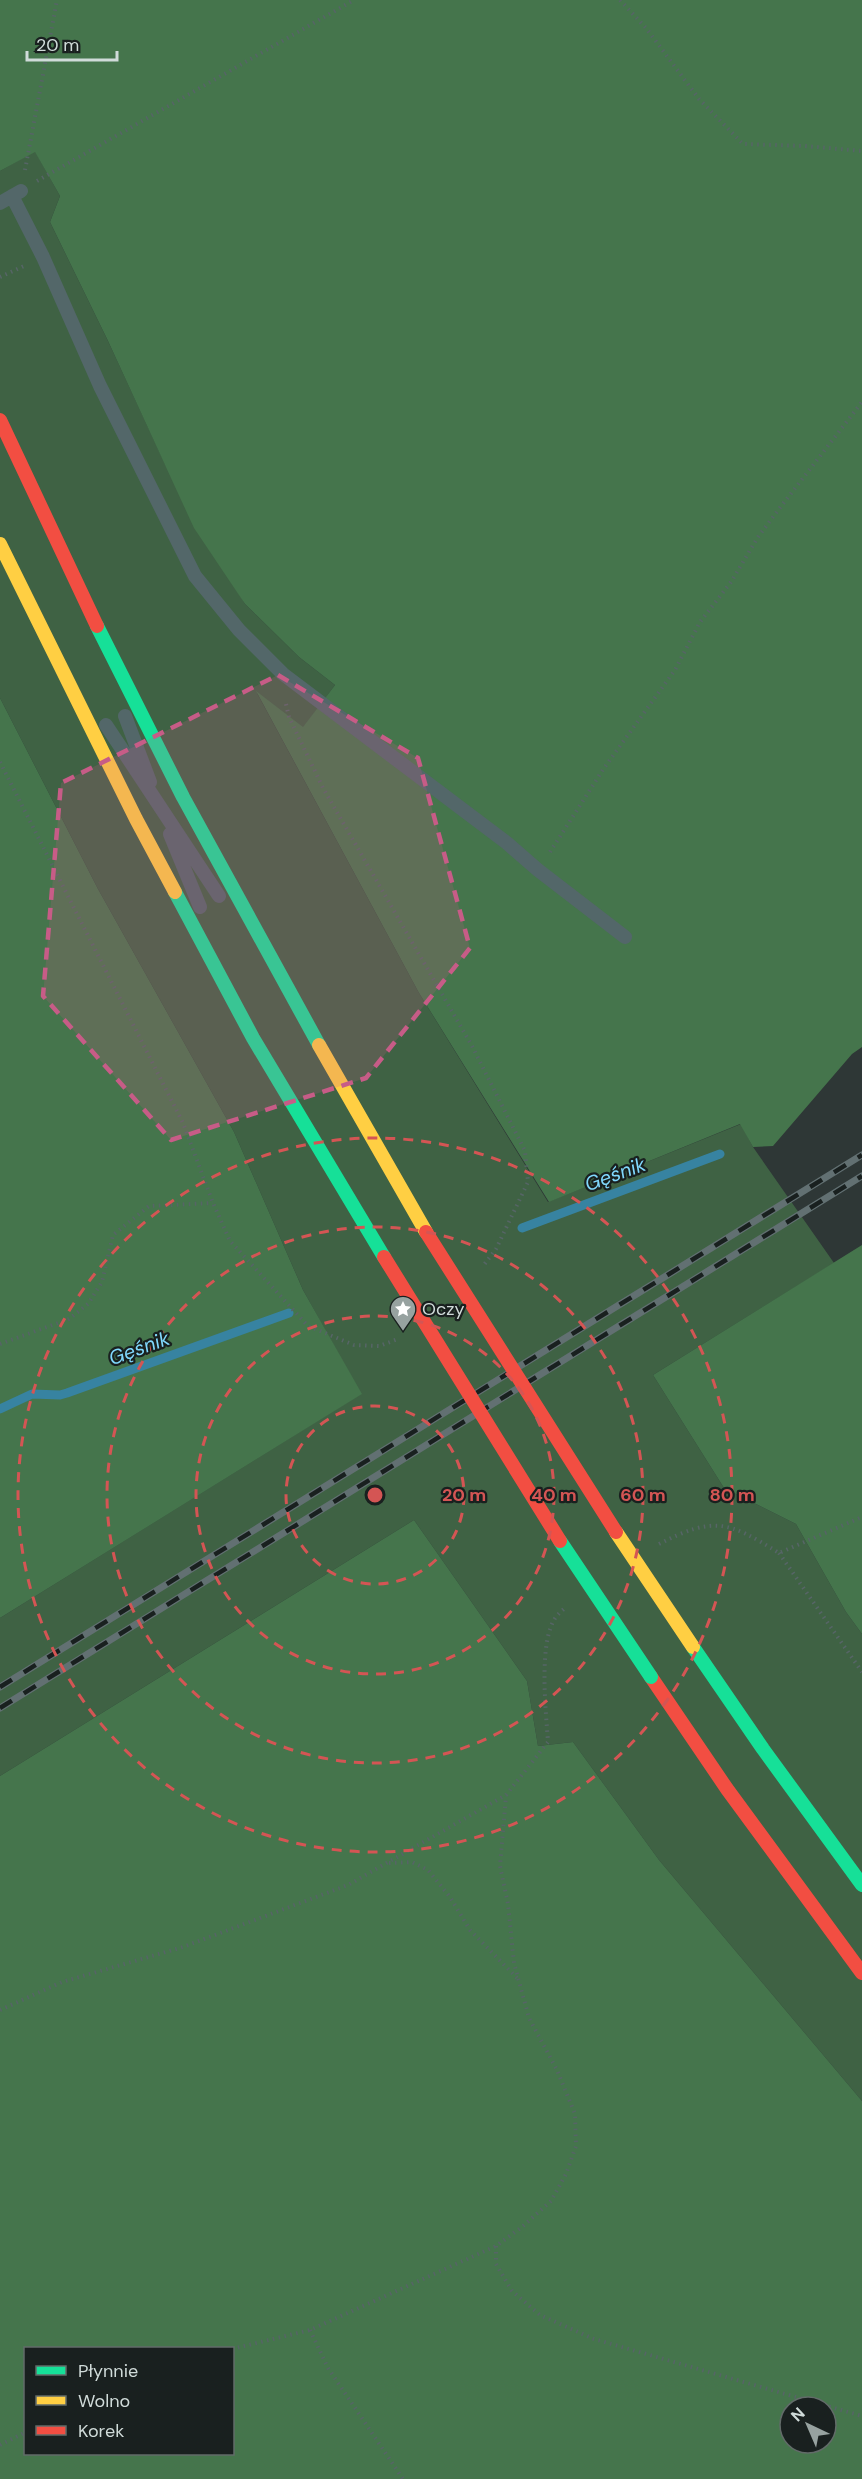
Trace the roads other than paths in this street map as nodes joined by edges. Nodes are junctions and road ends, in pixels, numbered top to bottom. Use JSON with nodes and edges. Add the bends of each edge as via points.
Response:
{"nodes":[{"id":1,"x":11,"y":196,"type":"edge"},
{"id":2,"x":0,"y":420,"type":"edge"},
{"id":3,"x":0,"y":544,"type":"edge"},
{"id":4,"x":76,"y":585,"type":"junction"},
{"id":5,"x":29,"y":606,"type":"junction"},
{"id":6,"x":159,"y":809,"type":"junction"},
{"id":7,"x":625,"y":937,"type":"dead end"},
{"id":8,"x":300,"y":1014,"type":"junction"},
{"id":9,"x":253,"y":1038,"type":"junction"},
{"id":10,"x":862,"y":1885,"type":"edge"},
{"id":11,"x":862,"y":1973,"type":"edge"}],
"edges":[{"from":1,"to":7,"type":"lane","via":[[195,576],[239,630],[283,674]]},
{"from":2,"to":4,"type":"highway"},
{"from":3,"to":5,"type":"highway"},
{"from":4,"to":6,"type":"lane"},
{"from":4,"to":8,"type":"highway","via":[[183,797]]},
{"from":5,"to":6,"type":"lane"},
{"from":5,"to":9,"type":"highway","via":[[136,819]]},
{"from":6,"to":8,"type":"lane"},
{"from":6,"to":9,"type":"lane"},
{"from":8,"to":10,"type":"highway","bridge":true,"via":[[426,1232],[637,1565]]},
{"from":9,"to":11,"type":"highway","bridge":true,"via":[[540,1511],[727,1789]]}]}
